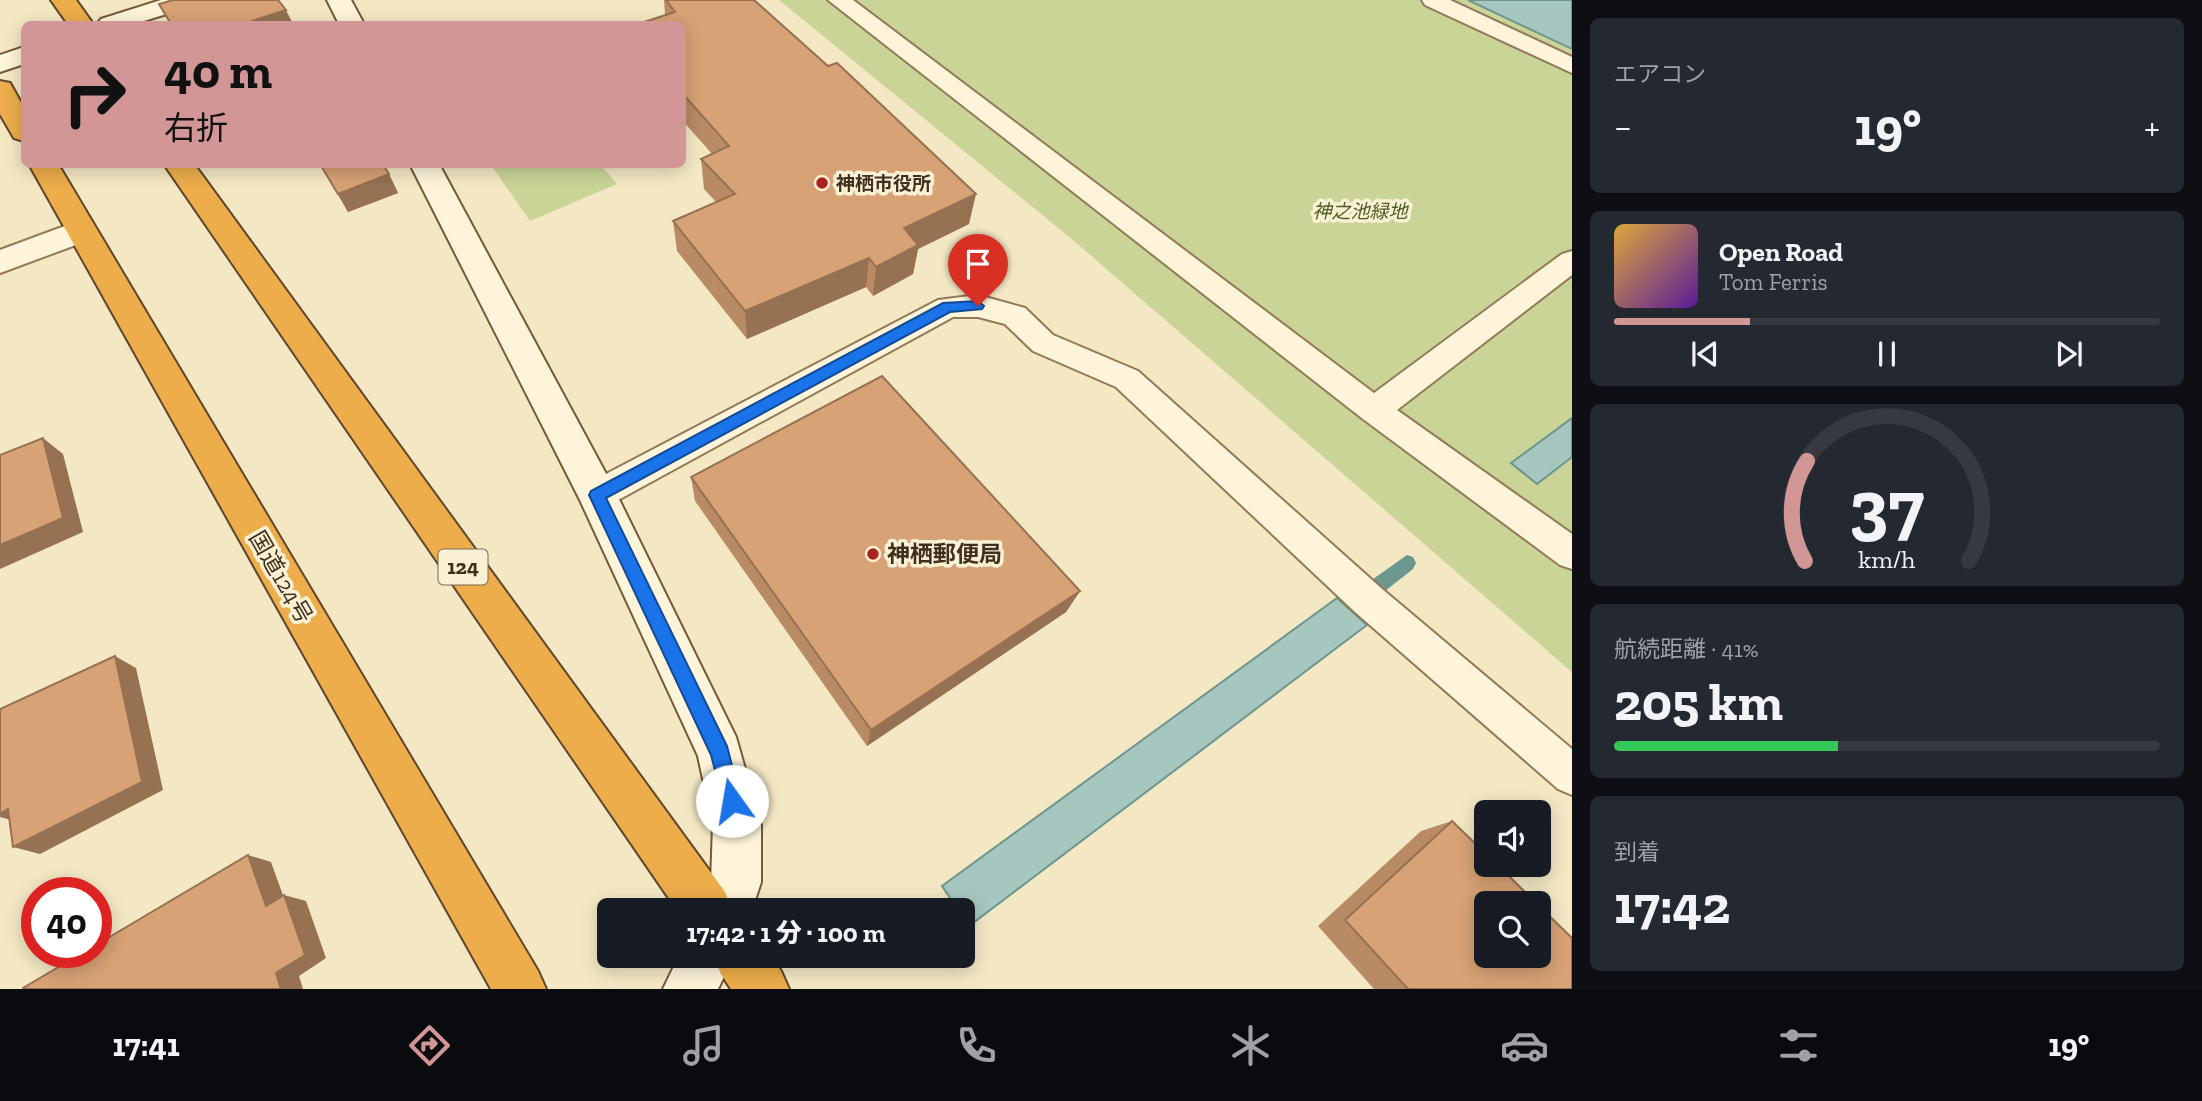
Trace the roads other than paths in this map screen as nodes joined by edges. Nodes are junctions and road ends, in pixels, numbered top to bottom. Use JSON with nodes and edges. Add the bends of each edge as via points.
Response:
{"nodes":[{"id":1,"x":63,"y":0,"type":"edge"},
{"id":2,"x":187,"y":0,"type":"edge"},
{"id":3,"x":339,"y":0,"type":"edge"},
{"id":4,"x":839,"y":0,"type":"edge"},
{"id":5,"x":1433,"y":0,"type":"edge"},
{"id":6,"x":78,"y":21,"type":"edge"},
{"id":7,"x":120,"y":21,"type":"edge"},
{"id":8,"x":350,"y":21,"type":"edge"},
{"id":9,"x":21,"y":56,"type":"edge"},
{"id":10,"x":0,"y":64,"type":"edge"},
{"id":11,"x":1572,"y":66,"type":"edge"},
{"id":12,"x":0,"y":89,"type":"edge"},
{"id":13,"x":21,"y":127,"type":"edge"},
{"id":14,"x":45,"y":168,"type":"edge"},
{"id":15,"x":181,"y":168,"type":"edge"},
{"id":16,"x":426,"y":168,"type":"edge"},
{"id":17,"x":81,"y":232,"type":"junction"},
{"id":18,"x":1572,"y":261,"type":"edge"},
{"id":19,"x":0,"y":262,"type":"edge"},
{"id":20,"x":1374,"y":410,"type":"junction"},
{"id":21,"x":597,"y":495,"type":"junction"},
{"id":22,"x":1572,"y":554,"type":"edge"},
{"id":23,"x":1572,"y":775,"type":"edge"},
{"id":24,"x":698,"y":898,"type":"edge"},
{"id":25,"x":731,"y":898,"type":"edge"},
{"id":26,"x":701,"y":968,"type":"edge"},
{"id":27,"x":748,"y":968,"type":"edge"},
{"id":28,"x":520,"y":989,"type":"edge"},
{"id":29,"x":689,"y":989,"type":"edge"},
{"id":30,"x":763,"y":989,"type":"edge"}],
"edges":[{"from":1,"to":6,"type":"highway"},
{"from":2,"to":7,"type":"street"},
{"from":3,"to":8,"type":"street"},
{"from":4,"to":20,"type":"lane"},
{"from":5,"to":11,"type":"lane"},
{"from":9,"to":10,"type":"street"},
{"from":12,"to":13,"type":"highway"},
{"from":14,"to":17,"type":"highway","name":"国道124号"},
{"from":15,"to":24,"type":"highway","number":"124"},
{"from":16,"to":21,"type":"street"},
{"from":17,"to":19,"type":"street"},
{"from":17,"to":28,"type":"highway","name":"国道124号"},
{"from":18,"to":20,"type":"lane"},
{"from":20,"to":22,"type":"lane"},
{"from":21,"to":23,"type":"lane","via":[[947,307],[978,306],[1015,316],[1043,344],[1126,379],[1322,558]]},
{"from":21,"to":25,"type":"street","via":[[720,753],[737,825],[736,882]]},
{"from":26,"to":29,"type":"street"},
{"from":27,"to":30,"type":"highway"}]}
